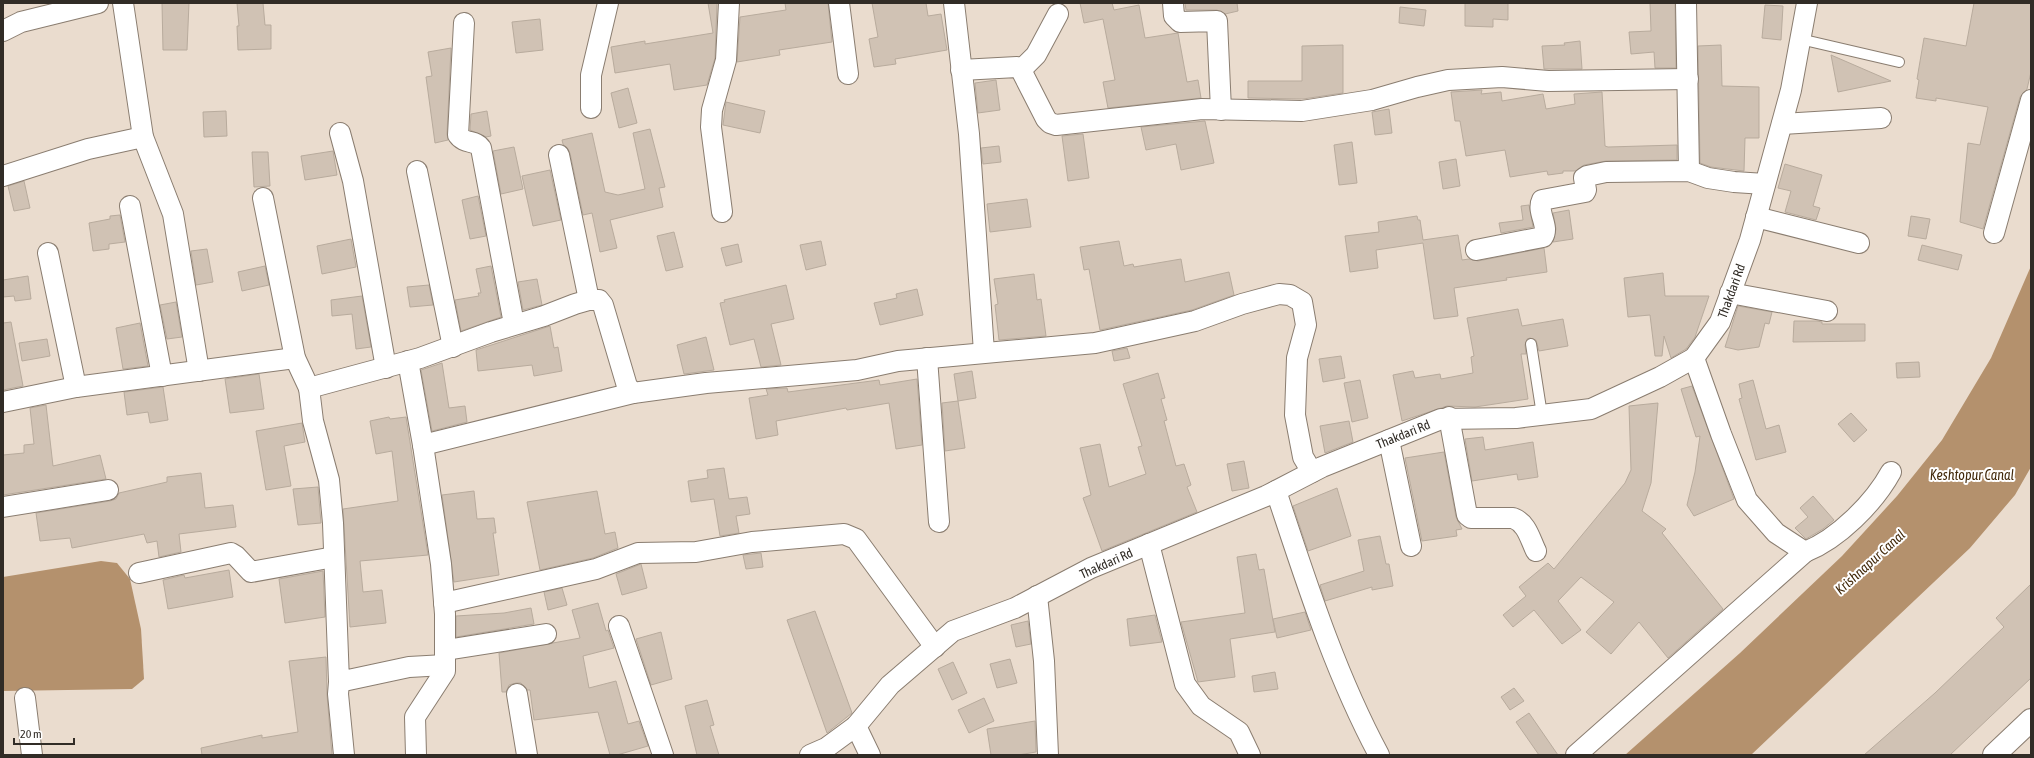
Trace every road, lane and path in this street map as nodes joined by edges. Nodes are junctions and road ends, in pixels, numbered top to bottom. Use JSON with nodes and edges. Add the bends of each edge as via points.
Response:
{"nodes":[{"id":1,"x":98,"y":3,"type":"edge"},
{"id":2,"x":123,"y":3,"type":"edge"},
{"id":3,"x":608,"y":3,"type":"edge"},
{"id":4,"x":729,"y":3,"type":"edge"},
{"id":5,"x":839,"y":3,"type":"edge"},
{"id":6,"x":954,"y":3,"type":"edge"},
{"id":7,"x":1173,"y":3,"type":"edge"},
{"id":8,"x":1686,"y":3,"type":"edge"},
{"id":9,"x":1807,"y":3,"type":"edge"},
{"id":10,"x":1058,"y":14,"type":"dead end"},
{"id":11,"x":464,"y":23,"type":"dead end"},
{"id":12,"x":3,"y":31,"type":"edge"},
{"id":13,"x":1800,"y":39,"type":"junction"},
{"id":14,"x":1899,"y":62,"type":"dead end"},
{"id":15,"x":961,"y":70,"type":"junction"},
{"id":16,"x":1021,"y":70,"type":"junction"},
{"id":17,"x":848,"y":74,"type":"dead end"},
{"id":18,"x":1688,"y":79,"type":"junction"},
{"id":19,"x":2031,"y":100,"type":"edge"},
{"id":20,"x":590,"y":108,"type":"dead end"},
{"id":21,"x":1221,"y":110,"type":"junction"},
{"id":22,"x":1881,"y":118,"type":"dead end"},
{"id":23,"x":1782,"y":124,"type":"junction"},
{"id":24,"x":340,"y":133,"type":"dead end"},
{"id":25,"x":143,"y":137,"type":"junction"},
{"id":26,"x":559,"y":154,"type":"dead end"},
{"id":27,"x":417,"y":171,"type":"dead end"},
{"id":28,"x":1689,"y":171,"type":"junction"},
{"id":29,"x":3,"y":176,"type":"edge"},
{"id":30,"x":1765,"y":184,"type":"junction"},
{"id":31,"x":263,"y":198,"type":"dead end"},
{"id":32,"x":130,"y":206,"type":"dead end"},
{"id":33,"x":722,"y":212,"type":"dead end"},
{"id":34,"x":1756,"y":217,"type":"junction"},
{"id":35,"x":1994,"y":233,"type":"dead end"},
{"id":36,"x":1859,"y":243,"type":"dead end"},
{"id":37,"x":1476,"y":250,"type":"dead end"},
{"id":38,"x":48,"y":253,"type":"dead end"},
{"id":39,"x":1730,"y":293,"type":"junction"},
{"id":40,"x":589,"y":300,"type":"junction"},
{"id":41,"x":1827,"y":311,"type":"dead end"},
{"id":42,"x":514,"y":324,"type":"junction"},
{"id":43,"x":1531,"y":344,"type":"dead end"},
{"id":44,"x":453,"y":347,"type":"junction"},
{"id":45,"x":984,"y":352,"type":"junction"},
{"id":46,"x":295,"y":358,"type":"junction"},
{"id":47,"x":927,"y":358,"type":"junction"},
{"id":48,"x":1694,"y":358,"type":"junction"},
{"id":49,"x":408,"y":361,"type":"junction"},
{"id":50,"x":386,"y":368,"type":"junction"},
{"id":51,"x":199,"y":371,"type":"junction"},
{"id":52,"x":162,"y":376,"type":"junction"},
{"id":53,"x":76,"y":387,"type":"junction"},
{"id":54,"x":309,"y":388,"type":"junction"},
{"id":55,"x":633,"y":393,"type":"junction"},
{"id":56,"x":3,"y":402,"type":"edge"},
{"id":57,"x":1542,"y":415,"type":"junction"},
{"id":58,"x":1449,"y":417,"type":"junction"},
{"id":59,"x":1389,"y":440,"type":"junction"},
{"id":60,"x":423,"y":445,"type":"junction"},
{"id":61,"x":1312,"y":472,"type":"junction"},
{"id":62,"x":1891,"y":472,"type":"dead end"},
{"id":63,"x":108,"y":490,"type":"dead end"},
{"id":64,"x":1276,"y":491,"type":"junction"},
{"id":65,"x":3,"y":507,"type":"edge"},
{"id":66,"x":939,"y":522,"type":"dead end"},
{"id":67,"x":1150,"y":544,"type":"junction"},
{"id":68,"x":1411,"y":546,"type":"dead end"},
{"id":69,"x":1536,"y":551,"type":"dead end"},
{"id":70,"x":1805,"y":552,"type":"junction"},
{"id":71,"x":334,"y":557,"type":"junction"},
{"id":72,"x":139,"y":573,"type":"dead end"},
{"id":73,"x":1037,"y":596,"type":"junction"},
{"id":74,"x":444,"y":603,"type":"junction"},
{"id":75,"x":619,"y":626,"type":"dead end"},
{"id":76,"x":546,"y":634,"type":"dead end"},
{"id":77,"x":935,"y":646,"type":"junction"},
{"id":78,"x":445,"y":658,"type":"junction"},
{"id":79,"x":339,"y":682,"type":"junction"},
{"id":80,"x":517,"y":694,"type":"dead end"},
{"id":81,"x":25,"y":698,"type":"dead end"},
{"id":82,"x":2031,"y":720,"type":"edge"},
{"id":83,"x":856,"y":726,"type":"junction"},
{"id":84,"x":32,"y":755,"type":"edge"},
{"id":85,"x":344,"y":755,"type":"edge"},
{"id":86,"x":416,"y":755,"type":"edge"},
{"id":87,"x":527,"y":755,"type":"edge"},
{"id":88,"x":663,"y":755,"type":"edge"},
{"id":89,"x":810,"y":755,"type":"edge"},
{"id":90,"x":870,"y":755,"type":"edge"},
{"id":91,"x":1048,"y":755,"type":"edge"},
{"id":92,"x":1250,"y":755,"type":"edge"},
{"id":93,"x":1379,"y":755,"type":"edge"},
{"id":94,"x":1576,"y":755,"type":"edge"},
{"id":95,"x":1994,"y":755,"type":"edge"}],
"edges":[{"from":1,"to":12,"type":"street","via":[[21,22]]},
{"from":2,"to":25,"type":"street"},
{"from":3,"to":20,"type":"street","via":[[591,75]]},
{"from":4,"to":33,"type":"street","via":[[726,60],[712,110],[711,127]]},
{"from":5,"to":17,"type":"street"},
{"from":6,"to":15,"type":"street"},
{"from":7,"to":21,"type":"street","via":[[1174,16],[1180,22],[1217,21]]},
{"from":8,"to":18,"type":"street"},
{"from":9,"to":13,"type":"street","name":"Thakdari Rd"},
{"from":10,"to":16,"type":"street","via":[[1036,55]]},
{"from":11,"to":42,"type":"street","via":[[458,135],[463,140],[477,143],[481,148]]},
{"from":13,"to":14,"type":"lane"},
{"from":13,"to":23,"type":"street","name":"Thakdari Rd"},
{"from":15,"to":16,"type":"street","via":[[1017,67]]},
{"from":15,"to":45,"type":"street","via":[[970,134]]},
{"from":16,"to":21,"type":"street","via":[[1050,124],[1202,109]]},
{"from":18,"to":21,"type":"street","via":[[1548,81],[1502,77],[1448,80],[1417,86],[1372,100],[1302,111]]},
{"from":18,"to":28,"type":"street"},
{"from":19,"to":35,"type":"street"},
{"from":22,"to":23,"type":"street"},
{"from":23,"to":30,"type":"street","name":"Thakdari Rd"},
{"from":24,"to":50,"type":"street","via":[[353,181]]},
{"from":25,"to":29,"type":"street","via":[[88,149]]},
{"from":25,"to":51,"type":"street","via":[[173,214]]},
{"from":26,"to":40,"type":"street"},
{"from":27,"to":44,"type":"street"},
{"from":28,"to":30,"type":"street","via":[[1708,178]]},
{"from":28,"to":37,"type":"street","via":[[1606,172],[1587,176],[1584,178],[1585,192],[1542,200],[1540,206],[1546,231],[1543,237]]},
{"from":30,"to":34,"type":"street","name":"Thakdari Rd"},
{"from":31,"to":46,"type":"street"},
{"from":32,"to":52,"type":"street"},
{"from":34,"to":36,"type":"street"},
{"from":34,"to":39,"type":"street","name":"Thakdari Rd"},
{"from":38,"to":53,"type":"street"},
{"from":39,"to":41,"type":"street"},
{"from":39,"to":48,"type":"street","name":"Thakdari Rd","via":[[1720,322]]},
{"from":40,"to":42,"type":"street"},
{"from":40,"to":55,"type":"street","via":[[599,300],[603,304],[627,386]]},
{"from":42,"to":44,"type":"street"},
{"from":43,"to":57,"type":"lane"},
{"from":44,"to":49,"type":"street"},
{"from":45,"to":47,"type":"street"},
{"from":45,"to":61,"type":"street","via":[[1095,343],[1195,321],[1279,294],[1290,295],[1302,302],[1306,325],[1297,358],[1295,415],[1303,457]]},
{"from":46,"to":51,"type":"street"},
{"from":46,"to":54,"type":"street"},
{"from":47,"to":55,"type":"street","via":[[857,370],[706,383]]},
{"from":47,"to":66,"type":"street"},
{"from":48,"to":57,"type":"street","name":"Thakdari Rd","via":[[1591,409]]},
{"from":48,"to":70,"type":"street","via":[[1747,500],[1776,534]]},
{"from":49,"to":50,"type":"street"},
{"from":49,"to":60,"type":"street"},
{"from":50,"to":54,"type":"street"},
{"from":51,"to":52,"type":"street"},
{"from":52,"to":53,"type":"street"},
{"from":53,"to":56,"type":"street"},
{"from":54,"to":71,"type":"street","via":[[313,421],[329,480]]},
{"from":55,"to":60,"type":"street"},
{"from":57,"to":58,"type":"street","name":"Thakdari Rd","via":[[1516,418]]},
{"from":58,"to":59,"type":"street","name":"Thakdari Rd"},
{"from":58,"to":69,"type":"street","via":[[1467,516],[1520,520]]},
{"from":59,"to":61,"type":"street","name":"Thakdari Rd"},
{"from":59,"to":68,"type":"street"},
{"from":60,"to":74,"type":"street","via":[[441,564]]},
{"from":61,"to":64,"type":"street","name":"Thakdari Rd"},
{"from":62,"to":70,"type":"street","via":[[1872,497],[1836,535],[1823,545]]},
{"from":63,"to":65,"type":"street"},
{"from":64,"to":67,"type":"street","name":"Thakdari Rd"},
{"from":64,"to":93,"type":"street","via":[[1308,588],[1350,698]]},
{"from":67,"to":73,"type":"street","name":"Thakdari Rd","via":[[1091,568]]},
{"from":67,"to":92,"type":"street","via":[[1185,684],[1200,706],[1239,732]]},
{"from":70,"to":94,"type":"street"},
{"from":71,"to":72,"type":"street","via":[[251,572],[230,553]]},
{"from":71,"to":79,"type":"street"},
{"from":73,"to":77,"type":"street","name":"Thakdari Rd","via":[[1015,608],[953,631]]},
{"from":73,"to":91,"type":"street","via":[[1044,661]]},
{"from":74,"to":77,"type":"street","via":[[596,569],[638,553],[696,552],[752,542],[844,534],[856,539]]},
{"from":74,"to":78,"type":"street"},
{"from":75,"to":88,"type":"street"},
{"from":76,"to":78,"type":"street"},
{"from":77,"to":83,"type":"street","name":"Thakdari Rd","via":[[890,686]]},
{"from":78,"to":79,"type":"street"},
{"from":78,"to":86,"type":"street","via":[[445,671],[415,717]]},
{"from":79,"to":85,"type":"street"},
{"from":80,"to":87,"type":"street"},
{"from":81,"to":84,"type":"street"},
{"from":82,"to":95,"type":"street"},
{"from":83,"to":89,"type":"street","name":"Thakdari Rd","via":[[826,748]]},
{"from":83,"to":90,"type":"street"}]}
